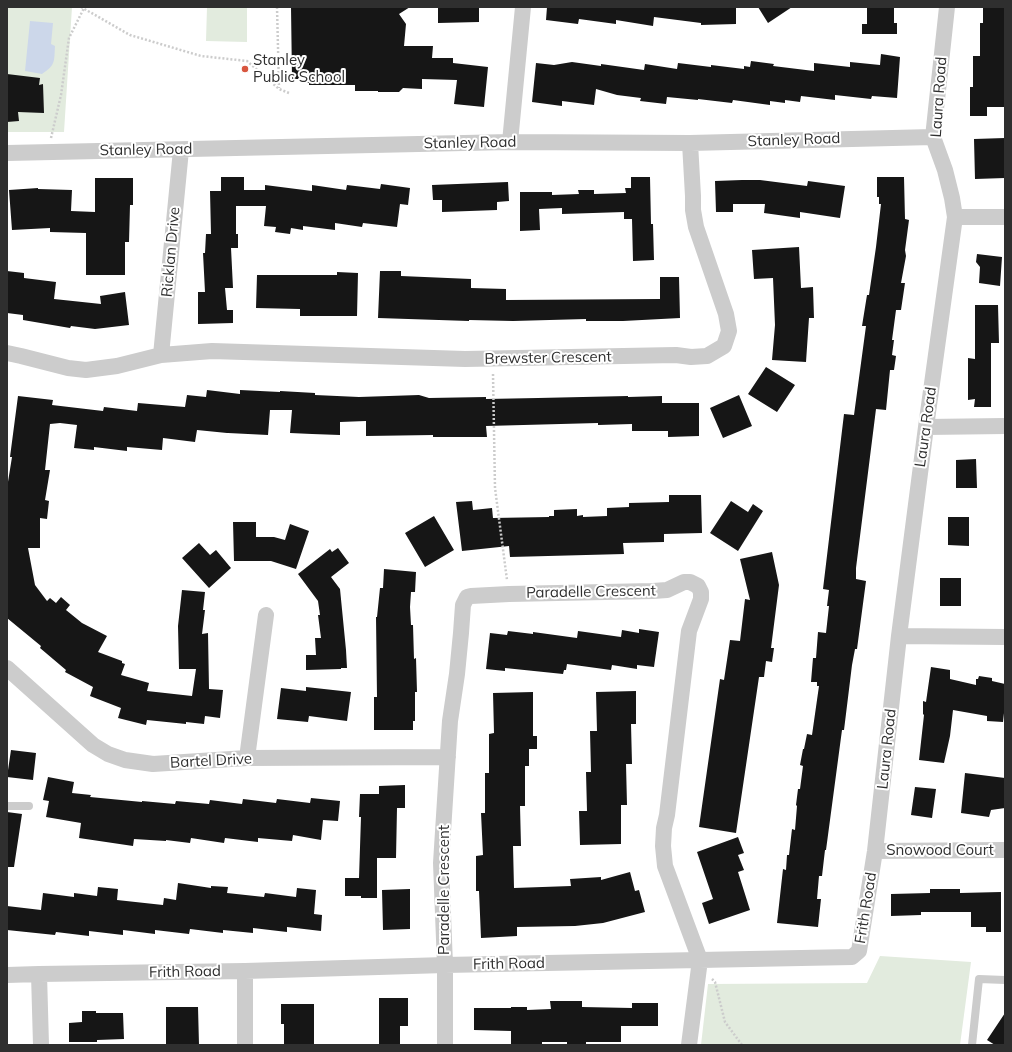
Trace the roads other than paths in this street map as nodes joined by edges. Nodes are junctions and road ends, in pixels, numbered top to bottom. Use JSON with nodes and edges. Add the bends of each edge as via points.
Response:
{"nodes":[{"id":1,"x":523,"y":7,"type":"edge"},
{"id":2,"x":947,"y":7,"type":"edge"},
{"id":3,"x":933,"y":136,"type":"junction"},
{"id":4,"x":510,"y":142,"type":"junction"},
{"id":5,"x":690,"y":143,"type":"junction"},
{"id":6,"x":180,"y":150,"type":"junction"},
{"id":7,"x":7,"y":153,"type":"edge"},
{"id":8,"x":955,"y":217,"type":"junction"},
{"id":9,"x":1005,"y":217,"type":"edge"},
{"id":10,"x":7,"y":353,"type":"edge"},
{"id":11,"x":161,"y":355,"type":"junction"},
{"id":12,"x":926,"y":426,"type":"junction"},
{"id":13,"x":1005,"y":426,"type":"edge"},
{"id":14,"x":266,"y":615,"type":"dead end"},
{"id":15,"x":899,"y":636,"type":"junction"},
{"id":16,"x":1005,"y":637,"type":"edge"},
{"id":17,"x":7,"y":668,"type":"edge"},
{"id":18,"x":448,"y":757,"type":"junction"},
{"id":19,"x":247,"y":758,"type":"junction"},
{"id":20,"x":7,"y":806,"type":"edge"},
{"id":21,"x":29,"y":806,"type":"dead end"},
{"id":22,"x":1005,"y":850,"type":"edge"},
{"id":23,"x":876,"y":851,"type":"junction"},
{"id":24,"x":700,"y":960,"type":"junction"},
{"id":25,"x":445,"y":965,"type":"junction"},
{"id":26,"x":244,"y":971,"type":"junction"},
{"id":27,"x":39,"y":974,"type":"junction"},
{"id":28,"x":7,"y":975,"type":"edge"},
{"id":29,"x":1005,"y":980,"type":"edge"},
{"id":30,"x":41,"y":1045,"type":"edge"},
{"id":31,"x":245,"y":1045,"type":"edge"},
{"id":32,"x":445,"y":1045,"type":"edge"},
{"id":33,"x":689,"y":1045,"type":"edge"},
{"id":34,"x":972,"y":1045,"type":"edge"}],
"edges":[{"from":1,"to":4,"type":"street"},
{"from":2,"to":3,"type":"street","name":"Laura Road"},
{"from":3,"to":5,"type":"street","name":"Stanley Road"},
{"from":3,"to":8,"type":"street","name":"Laura Road","via":[[945,170]]},
{"from":4,"to":5,"type":"street","name":"Stanley Road"},
{"from":4,"to":6,"type":"street","name":"Stanley Road"},
{"from":5,"to":11,"type":"street","name":"Brewster Crescent","via":[[696,227],[726,314],[729,332],[724,346],[707,356],[493,359],[212,351]]},
{"from":6,"to":7,"type":"street","name":"Stanley Road"},
{"from":6,"to":11,"type":"street","name":"Ricklan Drive"},
{"from":8,"to":9,"type":"street"},
{"from":8,"to":12,"type":"street","name":"Laura Road"},
{"from":10,"to":11,"type":"street","via":[[86,370],[117,366]]},
{"from":12,"to":13,"type":"street"},
{"from":12,"to":15,"type":"street","name":"Laura Road"},
{"from":14,"to":19,"type":"street"},
{"from":15,"to":16,"type":"street"},
{"from":15,"to":23,"type":"street","name":"Laura Road"},
{"from":17,"to":19,"type":"street","name":"Bartel Drive","via":[[93,745],[108,754],[125,760],[153,764]]},
{"from":18,"to":19,"type":"street","name":"Bartel Drive"},
{"from":18,"to":24,"type":"street","name":"Paradelle Crescent","via":[[461,640],[462,605],[467,597],[653,591],[667,590],[684,582],[698,586],[701,599],[689,631],[663,846],[665,866]]},
{"from":18,"to":25,"type":"street","name":"Paradelle Crescent","via":[[441,863]]},
{"from":20,"to":21,"type":"lane"},
{"from":22,"to":23,"type":"street","name":"Snowood Court"},
{"from":23,"to":24,"type":"street","name":"Frith Road","via":[[859,951],[852,957]]},
{"from":24,"to":25,"type":"street","name":"Frith Road"},
{"from":24,"to":33,"type":"street"},
{"from":25,"to":26,"type":"street","name":"Frith Road"},
{"from":25,"to":32,"type":"street","name":"Paradelle Crescent"},
{"from":26,"to":27,"type":"street","name":"Frith Road"},
{"from":26,"to":31,"type":"street"},
{"from":27,"to":28,"type":"street","name":"Frith Road"},
{"from":27,"to":30,"type":"street"},
{"from":29,"to":34,"type":"lane","via":[[979,979]]}]}
